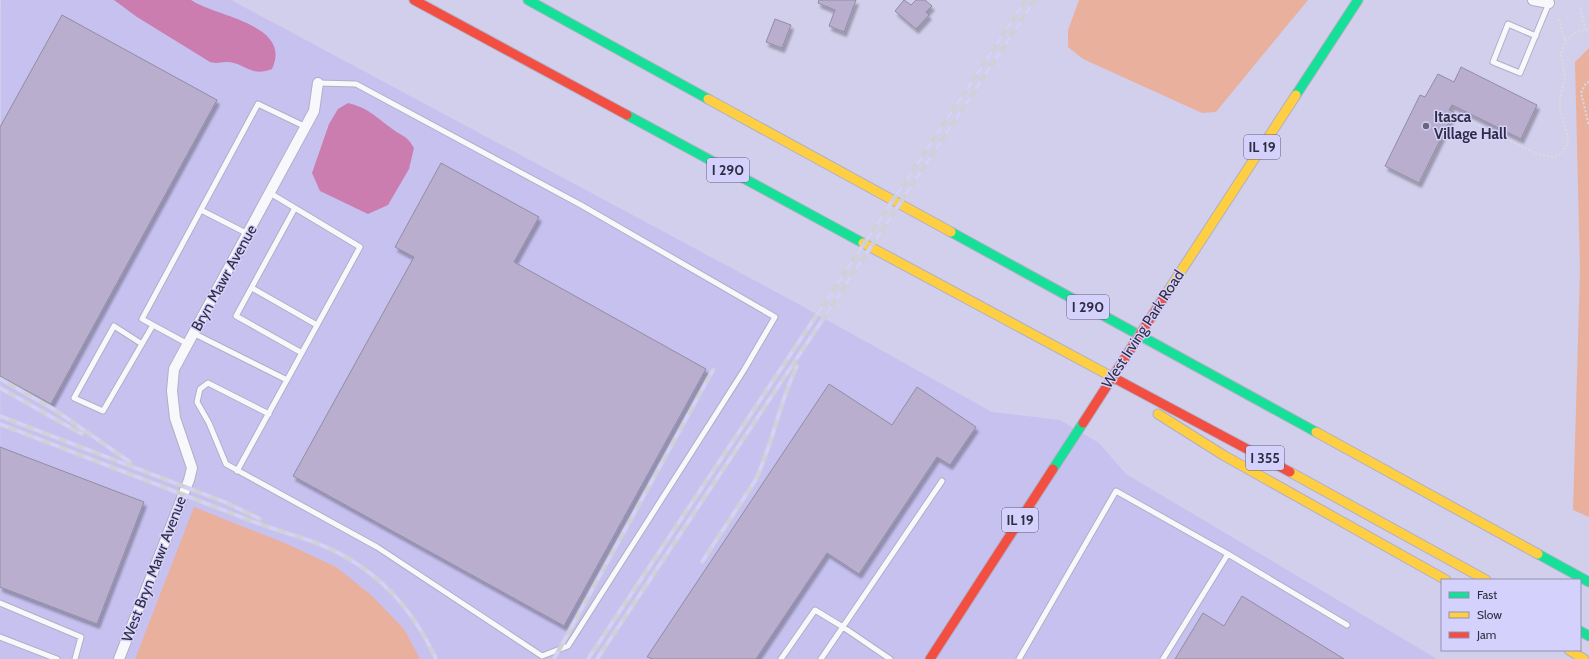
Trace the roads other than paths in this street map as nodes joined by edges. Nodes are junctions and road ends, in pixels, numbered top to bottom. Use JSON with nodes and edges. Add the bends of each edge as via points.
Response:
{"nodes":[{"id":1,"x":414,"y":0,"type":"edge"},
{"id":2,"x":528,"y":0,"type":"edge"},
{"id":3,"x":540,"y":0,"type":"edge"},
{"id":4,"x":1358,"y":0,"type":"edge"},
{"id":5,"x":1532,"y":0,"type":"edge"},
{"id":6,"x":1549,"y":3,"type":"joint"},
{"id":7,"x":587,"y":32,"type":"junction"},
{"id":8,"x":1536,"y":36,"type":"junction"},
{"id":9,"x":318,"y":83,"type":"joint"},
{"id":10,"x":306,"y":126,"type":"junction"},
{"id":11,"x":270,"y":193,"type":"junction"},
{"id":12,"x":295,"y":208,"type":"junction"},
{"id":13,"x":201,"y":210,"type":"junction"},
{"id":14,"x":248,"y":234,"type":"junction"},
{"id":15,"x":252,"y":288,"type":"junction"},
{"id":16,"x":153,"y":325,"type":"junction"},
{"id":17,"x":317,"y":326,"type":"junction"},
{"id":18,"x":193,"y":333,"type":"junction"},
{"id":19,"x":1042,"y":340,"type":"junction"},
{"id":20,"x":142,"y":344,"type":"junction"},
{"id":21,"x":188,"y":344,"type":"junction"},
{"id":22,"x":302,"y":353,"type":"junction"},
{"id":23,"x":287,"y":380,"type":"junction"},
{"id":24,"x":269,"y":414,"type":"junction"},
{"id":25,"x":237,"y":471,"type":"junction"},
{"id":26,"x":189,"y":480,"type":"joint"},
{"id":27,"x":942,"y":480,"type":"dead end"},
{"id":28,"x":1228,"y":554,"type":"junction"},
{"id":29,"x":1444,"y":579,"type":"edge"},
{"id":30,"x":1484,"y":579,"type":"edge"},
{"id":31,"x":1589,"y":582,"type":"edge"},
{"id":32,"x":0,"y":603,"type":"edge"},
{"id":33,"x":1347,"y":625,"type":"dead end"},
{"id":34,"x":843,"y":627,"type":"junction"},
{"id":35,"x":0,"y":636,"type":"edge"},
{"id":36,"x":1570,"y":651,"type":"edge"},
{"id":37,"x":57,"y":659,"type":"edge"},
{"id":38,"x":75,"y":659,"type":"edge"},
{"id":39,"x":119,"y":659,"type":"edge"},
{"id":40,"x":781,"y":659,"type":"edge"},
{"id":41,"x":821,"y":659,"type":"edge"},
{"id":42,"x":890,"y":659,"type":"edge"},
{"id":43,"x":930,"y":659,"type":"edge"},
{"id":44,"x":1019,"y":659,"type":"edge"},
{"id":45,"x":1163,"y":659,"type":"edge"},
{"id":46,"x":1584,"y":659,"type":"edge"}],
"edges":[{"from":1,"to":19,"type":"main road","number":"I 290"},
{"from":2,"to":7,"type":"main road","number":"I 290"},
{"from":3,"to":7,"type":"main road"},
{"from":4,"to":43,"type":"main road","name":"West Irving Park Road","number":"IL 19","bridge":true},
{"from":5,"to":6,"type":"street"},
{"from":6,"to":8,"type":"lane"},
{"from":7,"to":31,"type":"main road","number":"I 290"},
{"from":8,"to":8,"type":"lane","via":[[1520,73],[1492,62],[1508,24]]},
{"from":9,"to":10,"type":"street","name":"Bryn Mawr Avenue","via":[[314,111]]},
{"from":9,"to":25,"type":"lane","via":[[356,84],[581,206],[776,317],[568,646],[542,656],[377,547]]},
{"from":10,"to":11,"type":"street","name":"Bryn Mawr Avenue"},
{"from":10,"to":13,"type":"lane","via":[[258,104]]},
{"from":11,"to":12,"type":"lane"},
{"from":11,"to":14,"type":"street","name":"Bryn Mawr Avenue"},
{"from":12,"to":15,"type":"lane"},
{"from":12,"to":17,"type":"lane","via":[[360,247]]},
{"from":13,"to":14,"type":"lane"},
{"from":13,"to":16,"type":"lane","via":[[142,319]]},
{"from":14,"to":18,"type":"street","name":"Bryn Mawr Avenue"},
{"from":15,"to":17,"type":"lane"},
{"from":15,"to":22,"type":"lane","via":[[236,316]]},
{"from":16,"to":20,"type":"lane"},
{"from":16,"to":21,"type":"lane"},
{"from":17,"to":22,"type":"lane"},
{"from":18,"to":21,"type":"street","name":"Bryn Mawr Avenue"},
{"from":18,"to":23,"type":"lane"},
{"from":19,"to":29,"type":"main road","number":"I 290","via":[[1223,455]]},
{"from":19,"to":30,"type":"main road","number":"I 355","via":[[1230,439]]},
{"from":20,"to":20,"type":"lane","via":[[103,411],[74,398],[114,326]]},
{"from":21,"to":26,"type":"street","name":"Bryn Mawr Avenue","via":[[174,369],[172,391],[175,418],[192,468]]},
{"from":22,"to":23,"type":"lane"},
{"from":23,"to":24,"type":"lane"},
{"from":24,"to":25,"type":"lane"},
{"from":24,"to":25,"type":"lane","via":[[208,383],[200,389],[197,402],[226,464]]},
{"from":26,"to":39,"type":"street","name":"West Bryn Mawr Avenue"},
{"from":27,"to":34,"type":"lane"},
{"from":28,"to":33,"type":"lane"},
{"from":28,"to":44,"type":"lane","via":[[1116,491]]},
{"from":28,"to":45,"type":"lane"},
{"from":32,"to":38,"type":"lane","via":[[81,637]]},
{"from":34,"to":40,"type":"lane","via":[[815,610]]},
{"from":34,"to":41,"type":"lane"},
{"from":34,"to":42,"type":"lane"},
{"from":35,"to":37,"type":"lane"},
{"from":36,"to":46,"type":"main road"}]}
